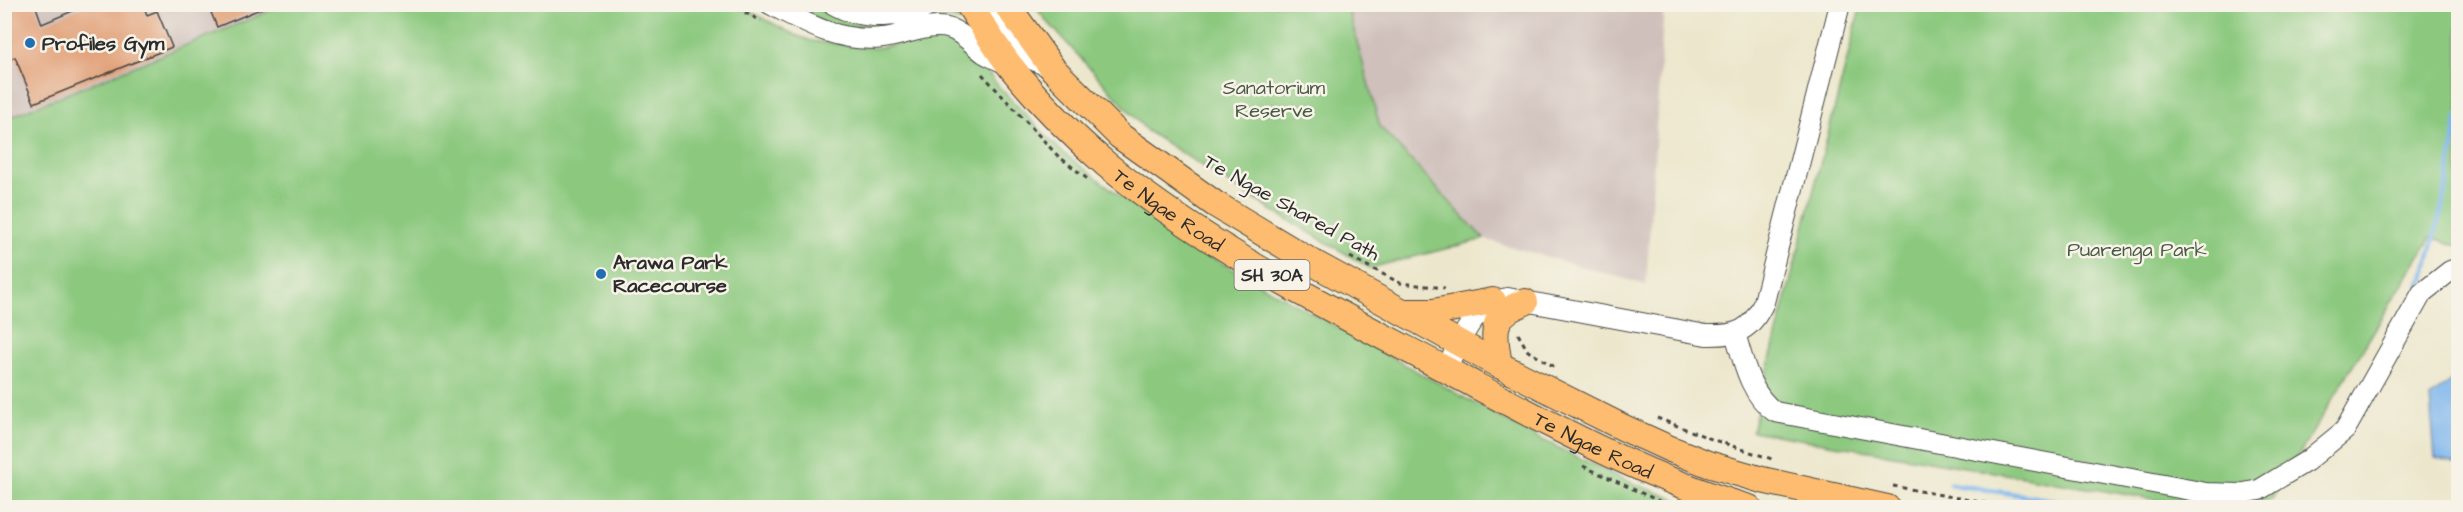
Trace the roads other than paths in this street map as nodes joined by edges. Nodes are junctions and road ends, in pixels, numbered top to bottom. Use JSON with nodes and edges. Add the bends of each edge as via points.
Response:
{"nodes":[{"id":1,"x":770,"y":4,"type":"edge"},
{"id":2,"x":832,"y":4,"type":"edge"},
{"id":3,"x":896,"y":4,"type":"edge"},
{"id":4,"x":935,"y":4,"type":"edge"},
{"id":5,"x":968,"y":4,"type":"edge"},
{"id":6,"x":985,"y":4,"type":"edge"},
{"id":7,"x":1006,"y":4,"type":"edge"},
{"id":8,"x":1840,"y":4,"type":"edge"},
{"id":9,"x":878,"y":15,"type":"junction"},
{"id":10,"x":1011,"y":66,"type":"junction"},
{"id":11,"x":1053,"y":69,"type":"junction"},
{"id":12,"x":2458,"y":268,"type":"edge"},
{"id":13,"x":1493,"y":301,"type":"junction"},
{"id":14,"x":1525,"y":302,"type":"junction"},
{"id":15,"x":1403,"y":312,"type":"junction"},
{"id":16,"x":1735,"y":333,"type":"junction"},
{"id":17,"x":1459,"y":343,"type":"junction"},
{"id":18,"x":1499,"y":365,"type":"junction"},
{"id":19,"x":1446,"y":370,"type":"junction"},
{"id":20,"x":1888,"y":502,"type":"edge"},
{"id":21,"x":1749,"y":507,"type":"edge"}],
"edges":[{"from":1,"to":10,"type":"street","name":"Te Ngae Road","via":[[815,29],[853,38],[883,38],[935,27],[950,29]]},
{"from":2,"to":9,"type":"street","via":[[859,15]]},
{"from":3,"to":9,"type":"street"},
{"from":4,"to":9,"type":"street","via":[[899,15]]},
{"from":5,"to":10,"type":"main road","number":"SH 30A"},
{"from":6,"to":11,"type":"street","name":"Te Ngae Road","via":[[1023,55]]},
{"from":7,"to":11,"type":"main road","number":"SH 30A"},
{"from":8,"to":16,"type":"street","via":[[1764,302],[1753,322]]},
{"from":10,"to":19,"type":"main road","name":"Te Ngae Road","number":"SH 30A","via":[[1080,141],[1194,230]]},
{"from":11,"to":15,"type":"main road","name":"Te Ngae Road","number":"SH 30A","via":[[1102,120],[1167,171],[1299,255]]},
{"from":12,"to":16,"type":"street","via":[[2422,293],[2345,430],[2307,462],[2259,490],[2240,494],[2206,493],[1775,412],[1766,406],[1747,373]]},
{"from":13,"to":14,"type":"street","via":[[1508,298]]},
{"from":13,"to":15,"type":"main road","via":[[1433,312]]},
{"from":13,"to":17,"type":"street","via":[[1475,317]]},
{"from":14,"to":16,"type":"street","via":[[1706,335]]},
{"from":14,"to":18,"type":"main road","via":[[1504,313],[1495,325]]},
{"from":15,"to":17,"type":"main road","name":"Te Ngae Road","number":"SH 30A"},
{"from":17,"to":18,"type":"main road","name":"Te Ngae Road","number":"SH 30A"},
{"from":17,"to":19,"type":"street"},
{"from":18,"to":20,"type":"main road","name":"Te Ngae Road","number":"SH 30A","via":[[1624,428],[1708,464],[1773,483]]},
{"from":19,"to":21,"type":"main road","name":"Te Ngae Road","number":"SH 30A","via":[[1609,455],[1702,494]]}]}
